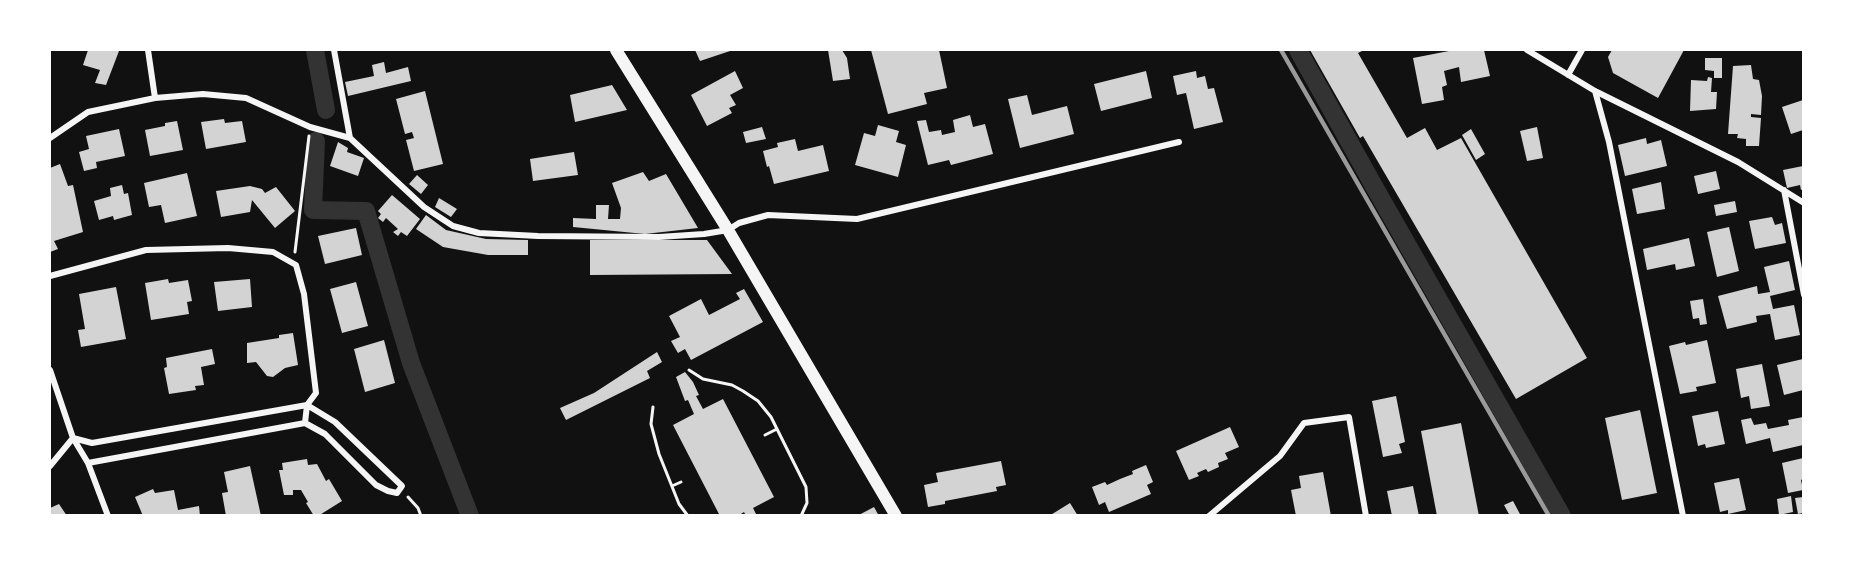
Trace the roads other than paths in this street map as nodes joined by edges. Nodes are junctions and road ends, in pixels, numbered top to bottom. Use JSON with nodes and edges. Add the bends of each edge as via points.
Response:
{"nodes":[{"id":1,"x":148,"y":50,"type":"edge"},
{"id":2,"x":334,"y":50,"type":"edge"},
{"id":3,"x":616,"y":50,"type":"edge"},
{"id":4,"x":1527,"y":50,"type":"edge"},
{"id":5,"x":1582,"y":50,"type":"edge"},
{"id":6,"x":1568,"y":75,"type":"junction"},
{"id":7,"x":1595,"y":91,"type":"junction"},
{"id":8,"x":155,"y":98,"type":"junction"},
{"id":9,"x":50,"y":138,"type":"edge"},
{"id":10,"x":350,"y":138,"type":"junction"},
{"id":11,"x":1179,"y":141,"type":"dead end"},
{"id":12,"x":1784,"y":190,"type":"junction"},
{"id":13,"x":1803,"y":203,"type":"edge"},
{"id":14,"x":728,"y":230,"type":"junction"},
{"id":15,"x":50,"y":276,"type":"edge"},
{"id":16,"x":1803,"y":295,"type":"edge"},
{"id":17,"x":50,"y":370,"type":"edge"},
{"id":18,"x":307,"y":405,"type":"junction"},
{"id":19,"x":305,"y":423,"type":"junction"},
{"id":20,"x":73,"y":438,"type":"junction"},
{"id":21,"x":88,"y":463,"type":"junction"},
{"id":22,"x":50,"y":466,"type":"edge"},
{"id":23,"x":108,"y":516,"type":"edge"},
{"id":24,"x":896,"y":516,"type":"edge"},
{"id":25,"x":1209,"y":516,"type":"edge"},
{"id":26,"x":1366,"y":516,"type":"edge"},
{"id":27,"x":1683,"y":516,"type":"edge"}],
"edges":[{"from":1,"to":8,"type":"street"},
{"from":2,"to":10,"type":"street"},
{"from":3,"to":14,"type":"main road"},
{"from":4,"to":6,"type":"street"},
{"from":5,"to":6,"type":"street"},
{"from":6,"to":7,"type":"street"},
{"from":7,"to":12,"type":"street","via":[[1738,162]]},
{"from":7,"to":27,"type":"street","via":[[1609,142]]},
{"from":8,"to":9,"type":"street","via":[[88,112]]},
{"from":8,"to":10,"type":"street","via":[[203,94],[246,98],[310,127]]},
{"from":10,"to":14,"type":"street","via":[[424,207],[464,230],[538,236],[659,237]]},
{"from":11,"to":14,"type":"street","via":[[857,219],[768,215]]},
{"from":12,"to":13,"type":"street"},
{"from":12,"to":16,"type":"street"},
{"from":14,"to":24,"type":"main road"},
{"from":15,"to":18,"type":"street","via":[[146,250],[228,248],[273,252],[296,265],[304,294],[316,393]]},
{"from":17,"to":20,"type":"street"},
{"from":18,"to":19,"type":"street"},
{"from":18,"to":19,"type":"street","via":[[335,422],[402,486],[400,490],[388,491],[376,484],[326,434]]},
{"from":18,"to":20,"type":"street","via":[[92,443]]},
{"from":19,"to":21,"type":"street"},
{"from":20,"to":21,"type":"street"},
{"from":20,"to":22,"type":"street"},
{"from":21,"to":23,"type":"street"},
{"from":25,"to":26,"type":"street","via":[[1280,456],[1304,423],[1349,417]]}]}
